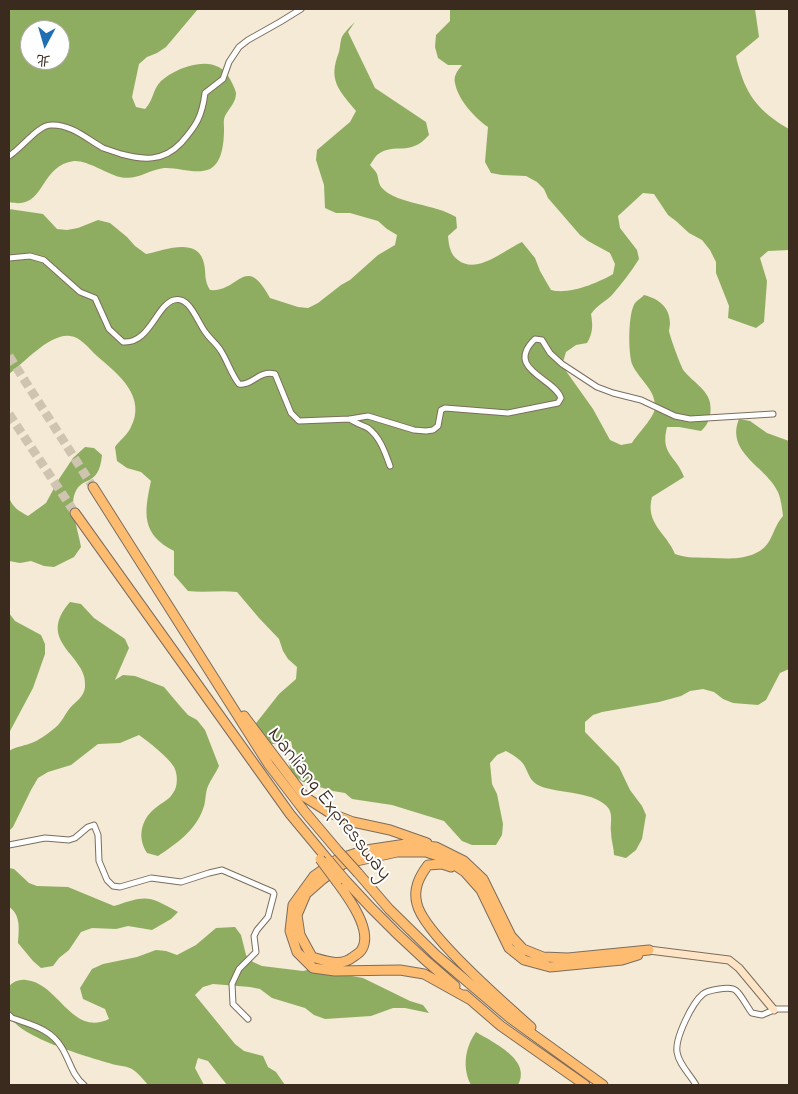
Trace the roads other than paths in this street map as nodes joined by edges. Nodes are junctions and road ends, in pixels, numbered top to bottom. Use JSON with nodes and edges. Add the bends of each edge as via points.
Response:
{"nodes":[{"id":1,"x":301,"y":9,"type":"edge"},
{"id":2,"x":9,"y":156,"type":"edge"},
{"id":3,"x":9,"y":258,"type":"edge"},
{"id":4,"x":773,"y":414,"type":"dead end"},
{"id":5,"x":350,"y":419,"type":"junction"},
{"id":6,"x":390,"y":466,"type":"dead end"},
{"id":7,"x":93,"y":487,"type":"tunnel mouth"},
{"id":8,"x":74,"y":513,"type":"tunnel mouth"},
{"id":9,"x":201,"y":658,"type":"junction"},
{"id":10,"x":9,"y":845,"type":"edge"},
{"id":11,"x":436,"y":847,"type":"junction"},
{"id":12,"x":468,"y":870,"type":"junction"},
{"id":13,"x":341,"y":881,"type":"junction"},
{"id":14,"x":649,"y":950,"type":"joint"},
{"id":15,"x":469,"y":998,"type":"junction"},
{"id":16,"x":789,"y":1009,"type":"edge"},
{"id":17,"x":774,"y":1010,"type":"junction"},
{"id":18,"x":9,"y":1015,"type":"edge"},
{"id":19,"x":248,"y":1019,"type":"dead end"},
{"id":20,"x":565,"y":1057,"type":"junction"},
{"id":21,"x":84,"y":1085,"type":"edge"},
{"id":22,"x":585,"y":1085,"type":"edge"},
{"id":23,"x":603,"y":1085,"type":"edge"},
{"id":24,"x":696,"y":1085,"type":"edge"}],
"edges":[{"from":1,"to":2,"type":"street","via":[[239,47],[223,79],[205,93],[203,110],[195,127],[168,153],[139,159],[104,148],[64,126],[50,124]]},
{"from":3,"to":5,"type":"street","via":[[30,256],[44,260],[80,292],[95,298],[109,329],[123,342],[129,343],[144,333],[168,303],[182,300],[221,351],[239,384],[246,384],[268,372],[275,374],[291,413],[299,420]]},
{"from":4,"to":5,"type":"street","via":[[690,419],[675,416],[641,400],[597,387],[562,364],[542,340],[535,339],[528,348],[527,363],[538,377],[559,393],[558,403],[508,413],[445,408],[438,426],[426,431],[368,416]]},
{"from":5,"to":6,"type":"street","via":[[376,436]]},
{"from":7,"to":9,"type":"highway","name":"Nanliang Expressway"},
{"from":8,"to":13,"type":"highway","name":"Nanliang Expressway","bridge":true},
{"from":9,"to":11,"type":"highway","via":[[305,797],[330,813],[353,822],[390,830]]},
{"from":9,"to":20,"type":"highway","name":"Nanliang Expressway","bridge":true,"via":[[269,765],[389,909],[436,955],[510,1018]]},
{"from":10,"to":19,"type":"street","via":[[45,838],[69,840],[94,825],[98,835],[99,861],[113,886],[151,878],[181,882],[222,870],[273,892],[268,917],[254,936],[256,952],[239,969],[232,984],[233,1004]]},
{"from":11,"to":12,"type":"highway","via":[[464,861]]},
{"from":11,"to":15,"type":"highway","via":[[406,844],[366,850],[338,860],[314,876],[293,905],[290,931],[297,952],[313,968],[400,970],[424,974]]},
{"from":12,"to":13,"type":"highway","via":[[426,852],[397,852],[343,864],[306,894],[297,916],[300,935],[312,957],[328,962],[351,959],[362,949],[365,936],[360,918]]},
{"from":12,"to":14,"type":"highway","via":[[484,880],[509,948],[524,960],[550,967],[622,960]]},
{"from":12,"to":20,"type":"highway","via":[[442,864],[428,865],[415,890],[417,905],[446,945],[500,1000]]},
{"from":13,"to":15,"type":"highway","name":"Nanliang Expressway"},
{"from":14,"to":17,"type":"street","via":[[729,960]]},
{"from":15,"to":22,"type":"highway","name":"Nanliang Expressway","via":[[501,1026]]},
{"from":16,"to":17,"type":"street"},
{"from":17,"to":24,"type":"street","via":[[762,1015],[752,1012],[734,989],[715,989],[702,994],[686,1019],[677,1044],[677,1053]]},
{"from":18,"to":21,"type":"street","via":[[50,1033],[63,1048],[71,1070]]},
{"from":20,"to":23,"type":"highway","name":"Nanliang Expressway"}]}
